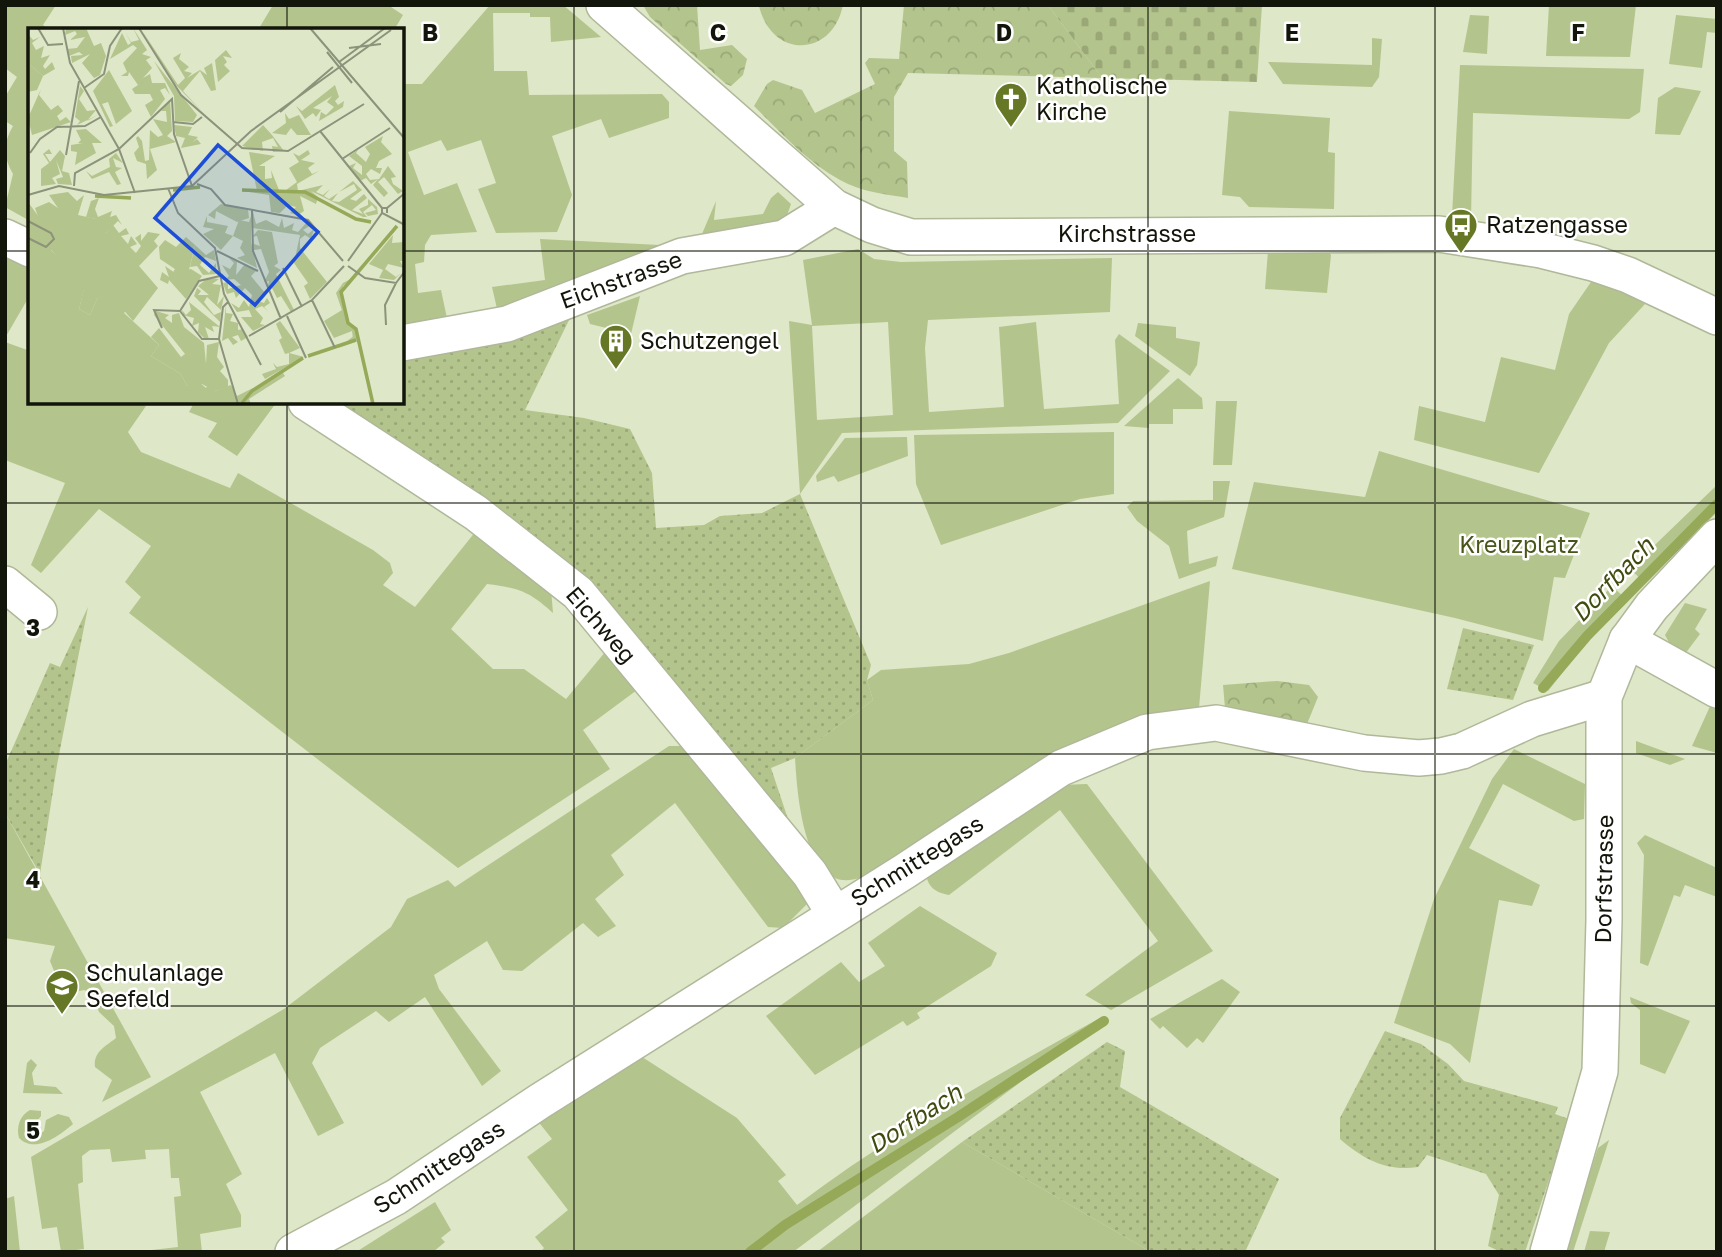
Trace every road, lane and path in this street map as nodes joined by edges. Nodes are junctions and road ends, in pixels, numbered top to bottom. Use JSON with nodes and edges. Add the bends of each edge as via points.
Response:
{"nodes":[{"id":1,"x":604,"y":5,"type":"edge"},
{"id":2,"x":834,"y":207,"type":"junction"},
{"id":3,"x":5,"y":237,"type":"edge"},
{"id":4,"x":28,"y":248,"type":"edge"},
{"id":5,"x":1717,"y":317,"type":"edge"},
{"id":6,"x":404,"y":343,"type":"edge"},
{"id":7,"x":309,"y":404,"type":"edge"},
{"id":8,"x":1717,"y":537,"type":"edge"},
{"id":9,"x":5,"y":584,"type":"edge"},
{"id":10,"x":40,"y":612,"type":"dead end"},
{"id":11,"x":1627,"y":640,"type":"junction"},
{"id":12,"x":1717,"y":690,"type":"edge"},
{"id":13,"x":1604,"y":697,"type":"junction"},
{"id":14,"x":834,"y":913,"type":"junction"},
{"id":15,"x":293,"y":1252,"type":"edge"},
{"id":16,"x":1548,"y":1252,"type":"edge"}],
"edges":[{"from":1,"to":2,"type":"street","name":"Kirchstrasse"},
{"from":2,"to":5,"type":"street","name":"Kirchstrasse","via":[[911,237],[1439,234],[1593,263]]},
{"from":2,"to":6,"type":"street","name":"Eichstrasse","via":[[783,238],[681,256],[507,324]]},
{"from":3,"to":4,"type":"street"},
{"from":7,"to":14,"type":"street","name":"Eichweg","via":[[476,513],[578,593],[810,874]]},
{"from":8,"to":11,"type":"street","name":"Dorfstrasse","via":[[1652,606]]},
{"from":9,"to":10,"type":"street"},
{"from":11,"to":12,"type":"street"},
{"from":11,"to":13,"type":"street","name":"Dorfstrasse"},
{"from":13,"to":14,"type":"street","name":"Schmittegass","via":[[1532,719],[1462,751],[1419,758],[1364,753],[1216,723],[1147,732],[1061,768]]},
{"from":13,"to":16,"type":"street","name":"Dorfstrasse","via":[[1600,1071]]},
{"from":14,"to":15,"type":"street","name":"Schmittegass","via":[[396,1197]]}]}
